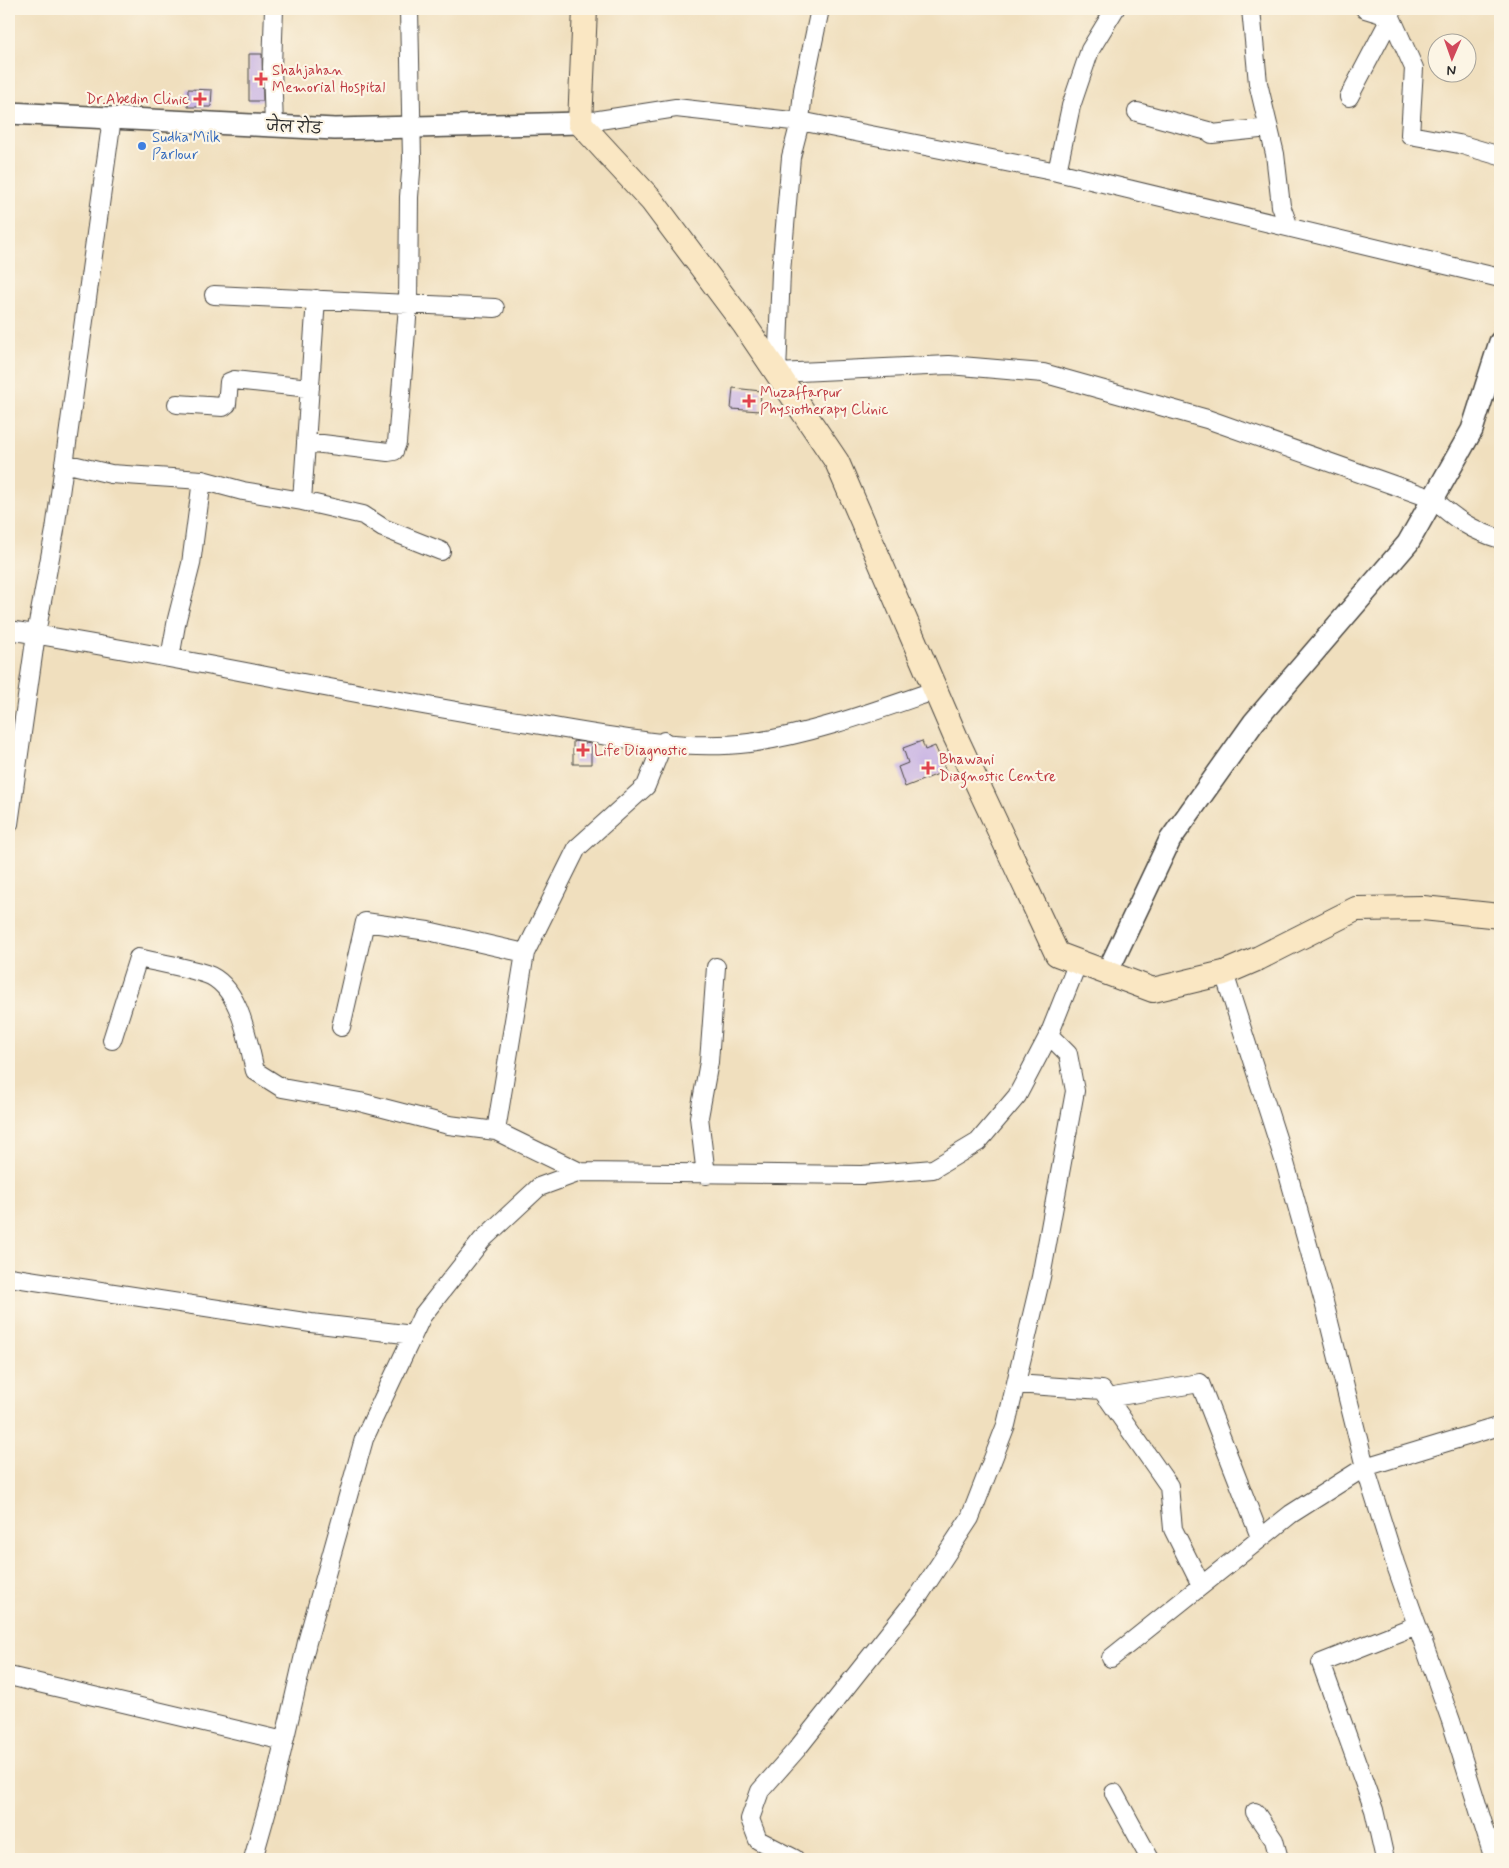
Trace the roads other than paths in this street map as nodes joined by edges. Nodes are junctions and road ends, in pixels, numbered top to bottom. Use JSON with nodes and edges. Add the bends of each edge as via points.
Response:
{"nodes":[{"id":1,"x":274,"y":9,"type":"edge"},
{"id":2,"x":409,"y":9,"type":"edge"},
{"id":3,"x":585,"y":9,"type":"edge"},
{"id":4,"x":820,"y":9,"type":"edge"},
{"id":5,"x":1115,"y":9,"type":"edge"},
{"id":6,"x":1251,"y":9,"type":"edge"},
{"id":7,"x":1365,"y":9,"type":"edge"},
{"id":8,"x":1392,"y":13,"type":"edge"},
{"id":9,"x":1350,"y":97,"type":"dead end"},
{"id":10,"x":1137,"y":112,"type":"dead end"},
{"id":11,"x":9,"y":113,"type":"edge"},
{"id":12,"x":112,"y":118,"type":"junction"},
{"id":13,"x":580,"y":122,"type":"junction"},
{"id":14,"x":800,"y":122,"type":"junction"},
{"id":15,"x":274,"y":126,"type":"junction"},
{"id":16,"x":412,"y":127,"type":"junction"},
{"id":17,"x":1269,"y":128,"type":"junction"},
{"id":18,"x":1500,"y":156,"type":"edge"},
{"id":19,"x":1057,"y":172,"type":"junction"},
{"id":20,"x":1289,"y":227,"type":"junction"},
{"id":21,"x":1500,"y":278,"type":"edge"},
{"id":22,"x":214,"y":296,"type":"dead end"},
{"id":23,"x":316,"y":299,"type":"junction"},
{"id":24,"x":408,"y":306,"type":"junction"},
{"id":25,"x":495,"y":308,"type":"dead end"},
{"id":26,"x":1500,"y":342,"type":"edge"},
{"id":27,"x":777,"y":373,"type":"junction"},
{"id":28,"x":310,"y":388,"type":"junction"},
{"id":29,"x":177,"y":404,"type":"dead end"},
{"id":30,"x":306,"y":442,"type":"junction"},
{"id":31,"x":64,"y":464,"type":"junction"},
{"id":32,"x":202,"y":480,"type":"junction"},
{"id":33,"x":1433,"y":498,"type":"junction"},
{"id":34,"x":302,"y":501,"type":"junction"},
{"id":35,"x":1500,"y":539,"type":"edge"},
{"id":36,"x":441,"y":551,"type":"dead end"},
{"id":37,"x":9,"y":630,"type":"edge"},
{"id":38,"x":36,"y":634,"type":"junction"},
{"id":39,"x":170,"y":658,"type":"junction"},
{"id":40,"x":936,"y":690,"type":"junction"},
{"id":41,"x":16,"y":719,"type":"edge"},
{"id":42,"x":664,"y":741,"type":"junction"},
{"id":43,"x":9,"y":824,"type":"edge"},
{"id":44,"x":1500,"y":916,"type":"edge"},
{"id":45,"x":525,"y":953,"type":"junction"},
{"id":46,"x":1078,"y":962,"type":"junction"},
{"id":47,"x":716,"y":967,"type":"dead end"},
{"id":48,"x":1107,"y":973,"type":"junction"},
{"id":49,"x":1224,"y":973,"type":"junction"},
{"id":50,"x":341,"y":1027,"type":"dead end"},
{"id":51,"x":1049,"y":1035,"type":"junction"},
{"id":52,"x":112,"y":1040,"type":"dead end"},
{"id":53,"x":496,"y":1131,"type":"junction"},
{"id":54,"x":580,"y":1172,"type":"junction"},
{"id":55,"x":706,"y":1175,"type":"junction"},
{"id":56,"x":9,"y":1277,"type":"edge"},
{"id":57,"x":413,"y":1335,"type":"junction"},
{"id":58,"x":1016,"y":1384,"type":"junction"},
{"id":59,"x":1107,"y":1398,"type":"junction"},
{"id":60,"x":1500,"y":1426,"type":"edge"},
{"id":61,"x":1365,"y":1467,"type":"junction"},
{"id":62,"x":1260,"y":1537,"type":"junction"},
{"id":63,"x":1201,"y":1585,"type":"junction"},
{"id":64,"x":1417,"y":1625,"type":"junction"},
{"id":65,"x":1110,"y":1658,"type":"dead end"},
{"id":66,"x":9,"y":1676,"type":"edge"},
{"id":67,"x":284,"y":1741,"type":"junction"},
{"id":68,"x":1114,"y":1793,"type":"dead end"},
{"id":69,"x":1255,"y":1812,"type":"dead end"},
{"id":70,"x":1493,"y":1833,"type":"edge"},
{"id":71,"x":254,"y":1859,"type":"edge"},
{"id":72,"x":795,"y":1859,"type":"edge"},
{"id":73,"x":1150,"y":1859,"type":"edge"},
{"id":74,"x":1279,"y":1859,"type":"edge"},
{"id":75,"x":1385,"y":1859,"type":"edge"},
{"id":76,"x":1494,"y":1859,"type":"edge"}],
"edges":[{"from":1,"to":15,"type":"street"},
{"from":2,"to":16,"type":"street"},
{"from":3,"to":13,"type":"main road"},
{"from":4,"to":14,"type":"street","via":[[803,90]]},
{"from":5,"to":19,"type":"street","via":[[1090,50],[1071,106]]},
{"from":6,"to":17,"type":"street","via":[[1258,83]]},
{"from":7,"to":8,"type":"street"},
{"from":8,"to":9,"type":"street"},
{"from":8,"to":18,"type":"street","via":[[1414,68],[1410,135]]},
{"from":10,"to":17,"type":"street","via":[[1212,134]]},
{"from":11,"to":12,"type":"street","name":"जेल रोड"},
{"from":12,"to":15,"type":"street","name":"जेल रोड"},
{"from":12,"to":31,"type":"street"},
{"from":13,"to":14,"type":"street","via":[[676,108]]},
{"from":13,"to":16,"type":"street","name":"जेल रोड"},
{"from":13,"to":27,"type":"main road","via":[[652,201]]},
{"from":14,"to":19,"type":"street"},
{"from":14,"to":27,"type":"street","via":[[790,157]]},
{"from":15,"to":16,"type":"street","name":"जेल रोड","via":[[335,129]]},
{"from":16,"to":24,"type":"street"},
{"from":17,"to":20,"type":"street","via":[[1281,206]]},
{"from":19,"to":20,"type":"street"},
{"from":20,"to":21,"type":"street"},
{"from":22,"to":23,"type":"street"},
{"from":23,"to":24,"type":"street"},
{"from":23,"to":28,"type":"street"},
{"from":24,"to":25,"type":"street"},
{"from":24,"to":30,"type":"street","via":[[394,451]]},
{"from":26,"to":33,"type":"street","via":[[1472,430]]},
{"from":27,"to":33,"type":"street","via":[[949,365],[1043,373],[1207,419]]},
{"from":27,"to":40,"type":"main road","via":[[837,462]]},
{"from":28,"to":29,"type":"street","via":[[234,380],[229,382],[227,404],[223,407]]},
{"from":28,"to":30,"type":"street"},
{"from":30,"to":34,"type":"street"},
{"from":31,"to":32,"type":"street","via":[[110,474]]},
{"from":31,"to":38,"type":"street"},
{"from":32,"to":34,"type":"street"},
{"from":32,"to":39,"type":"street","via":[[191,564]]},
{"from":33,"to":35,"type":"street","via":[[1455,519]]},
{"from":33,"to":48,"type":"street","via":[[1408,543],[1254,722],[1170,840]]},
{"from":34,"to":36,"type":"street","via":[[363,515],[383,528]]},
{"from":37,"to":38,"type":"street"},
{"from":38,"to":39,"type":"street"},
{"from":38,"to":41,"type":"street"},
{"from":39,"to":42,"type":"street","via":[[450,710]]},
{"from":40,"to":42,"type":"street","via":[[839,722],[749,743],[707,745]]},
{"from":40,"to":46,"type":"main road","via":[[1057,954]]},
{"from":41,"to":43,"type":"street"},
{"from":42,"to":45,"type":"street","via":[[646,786],[577,848]]},
{"from":44,"to":49,"type":"main road","via":[[1423,908],[1356,909]]},
{"from":45,"to":50,"type":"street","via":[[428,931],[365,922]]},
{"from":45,"to":53,"type":"street"},
{"from":46,"to":48,"type":"main road"},
{"from":46,"to":51,"type":"street"},
{"from":47,"to":55,"type":"street","via":[[709,1062],[699,1117]]},
{"from":48,"to":49,"type":"main road","via":[[1154,990]]},
{"from":49,"to":61,"type":"street","via":[[1285,1163]]},
{"from":51,"to":55,"type":"street","via":[[1017,1096],[978,1142],[933,1170],[862,1175]]},
{"from":51,"to":58,"type":"street","via":[[1068,1054],[1075,1091],[1042,1277]]},
{"from":52,"to":53,"type":"street","via":[[138,958],[209,974],[232,994],[244,1025],[255,1071],[282,1088],[360,1102],[449,1126]]},
{"from":53,"to":54,"type":"street"},
{"from":54,"to":55,"type":"street"},
{"from":54,"to":57,"type":"street","via":[[539,1186],[482,1240],[422,1316]]},
{"from":56,"to":57,"type":"street","via":[[310,1323]]},
{"from":57,"to":67,"type":"street","via":[[364,1439],[307,1642]]},
{"from":58,"to":59,"type":"street","via":[[1102,1390]]},
{"from":58,"to":72,"type":"street","via":[[1006,1425],[970,1518],[920,1594],[797,1749],[760,1790],[750,1819],[758,1840]]},
{"from":59,"to":62,"type":"street","via":[[1200,1383]]},
{"from":59,"to":63,"type":"street","via":[[1169,1486],[1173,1529]]},
{"from":60,"to":61,"type":"street"},
{"from":61,"to":62,"type":"street"},
{"from":61,"to":64,"type":"street"},
{"from":62,"to":63,"type":"street"},
{"from":63,"to":65,"type":"street"},
{"from":64,"to":70,"type":"street"},
{"from":64,"to":75,"type":"street","via":[[1321,1664],[1374,1810]]},
{"from":66,"to":67,"type":"street"},
{"from":67,"to":71,"type":"street"},
{"from":68,"to":73,"type":"street"},
{"from":69,"to":74,"type":"street","via":[[1274,1840]]},
{"from":70,"to":76,"type":"street"}]}
